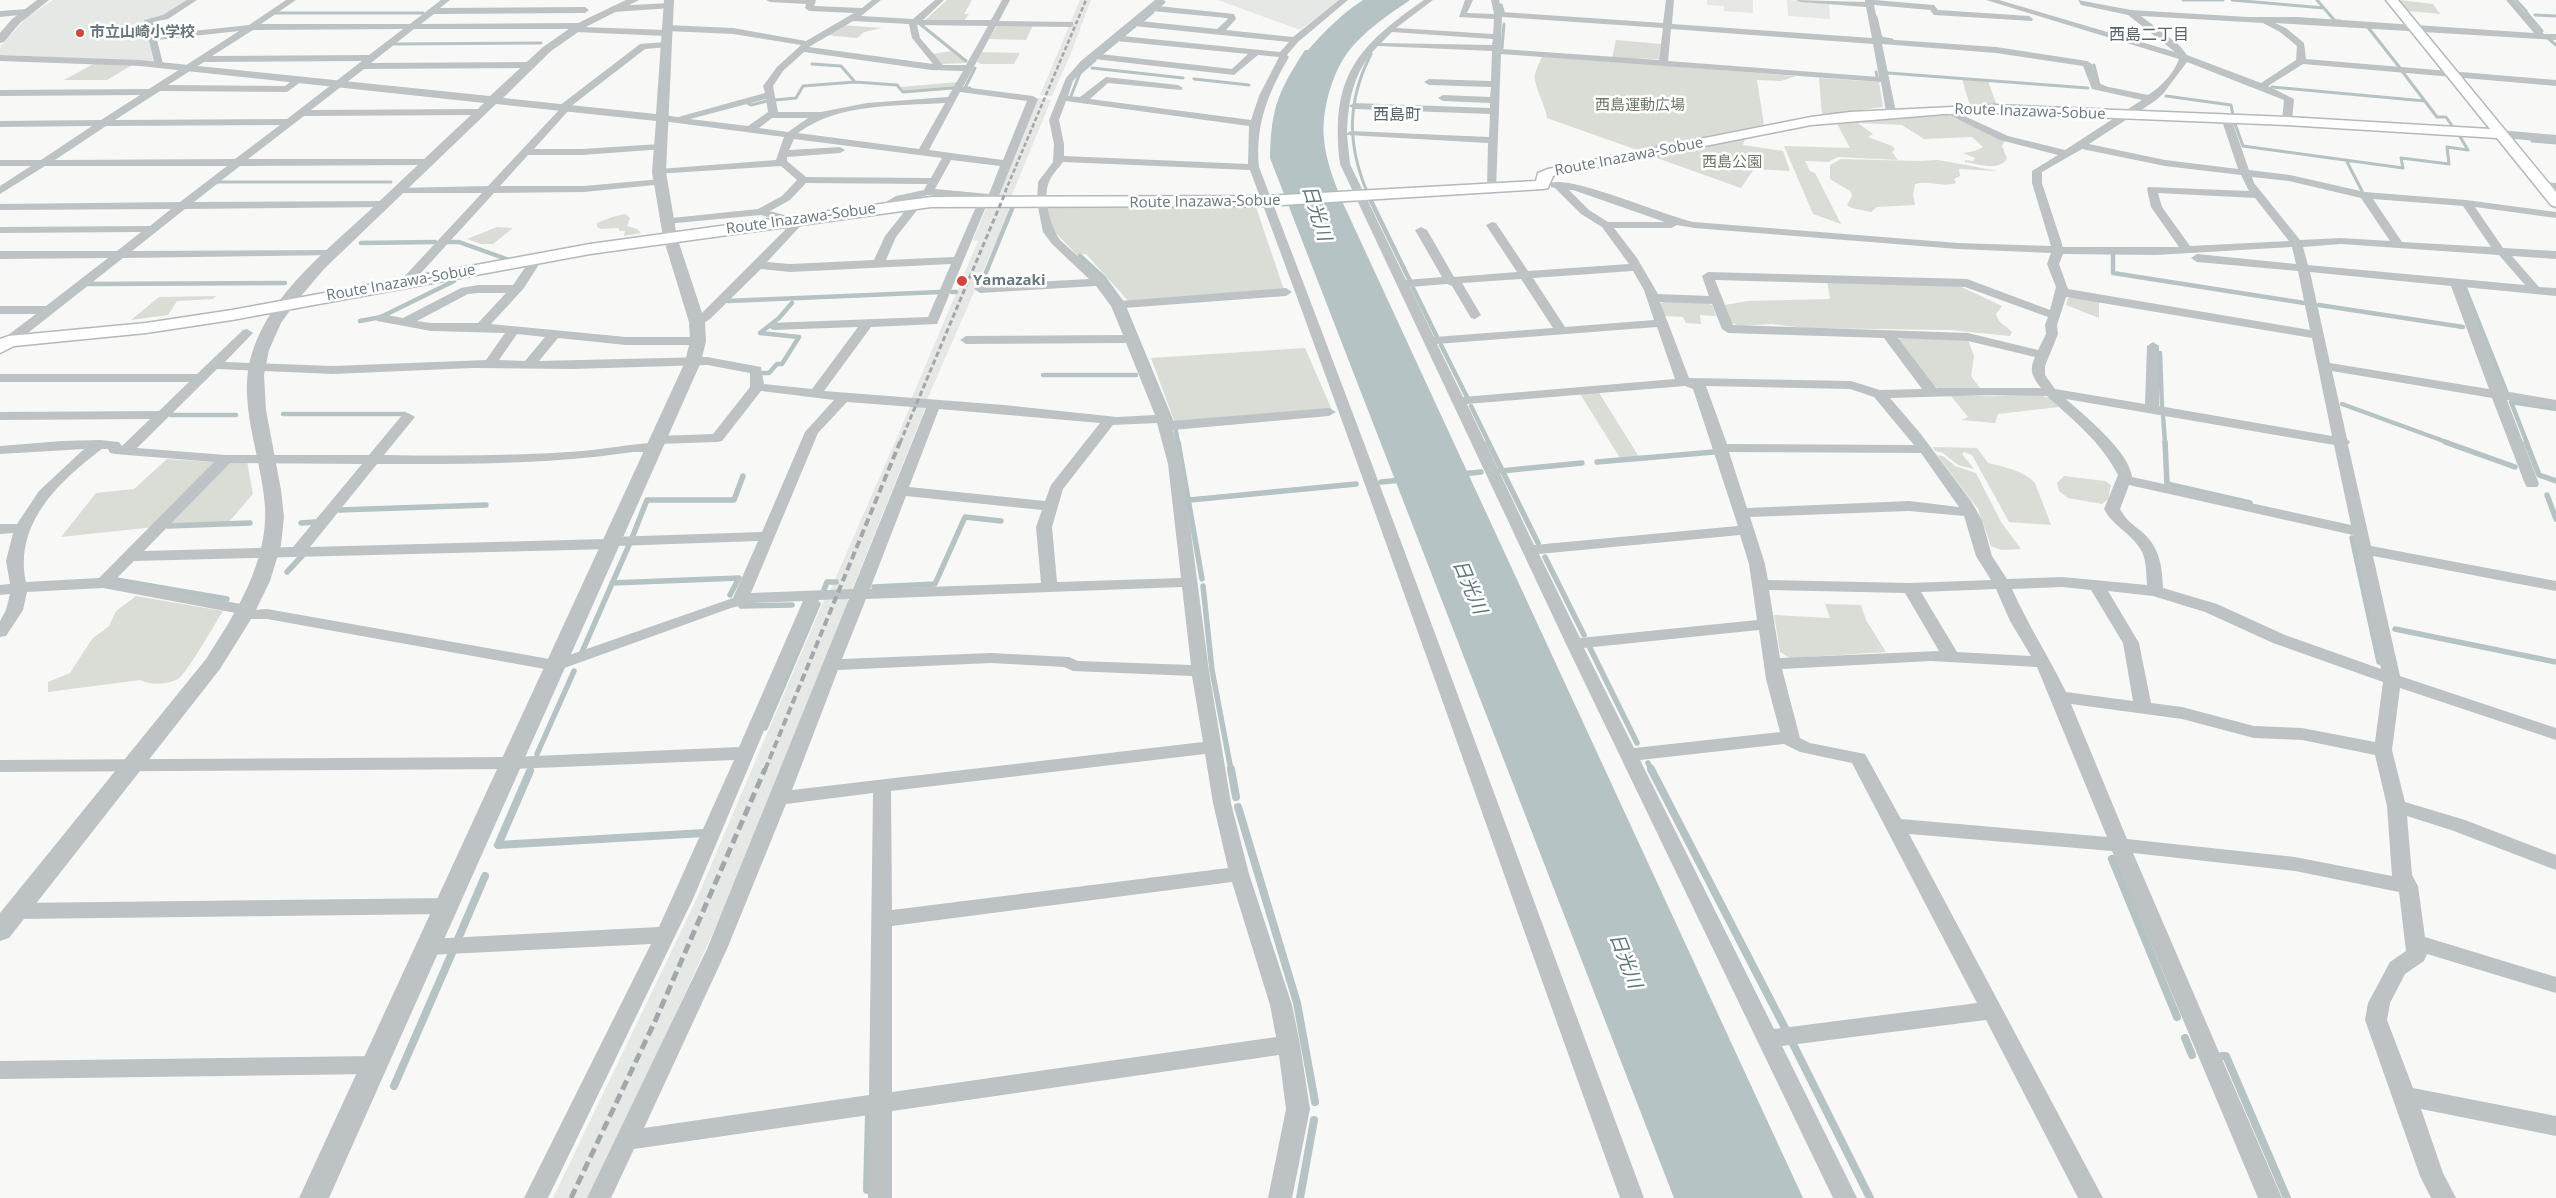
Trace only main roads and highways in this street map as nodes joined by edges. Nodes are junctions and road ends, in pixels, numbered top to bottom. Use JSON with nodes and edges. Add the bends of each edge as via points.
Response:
{"nodes":[{"id":1,"x":2392,"y":0,"type":"edge"},
{"id":2,"x":2499,"y":134,"type":"junction"},
{"id":3,"x":2549,"y":185,"type":"edge"},
{"id":4,"x":2556,"y":202,"type":"edge"},
{"id":5,"x":3,"y":344,"type":"edge"}],
"edges":[{"from":1,"to":2,"type":"main road"},
{"from":2,"to":3,"type":"main road"},
{"from":2,"to":5,"type":"main road","name":"Route Inazawa-Sobue","via":[[2226,118],[1944,110],[1892,112],[1784,126],[1548,173],[1543,176],[1550,185],[1266,201],[989,200],[916,204],[796,220],[668,229],[537,258],[232,315]]},
{"from":3,"to":4,"type":"main road"}]}
